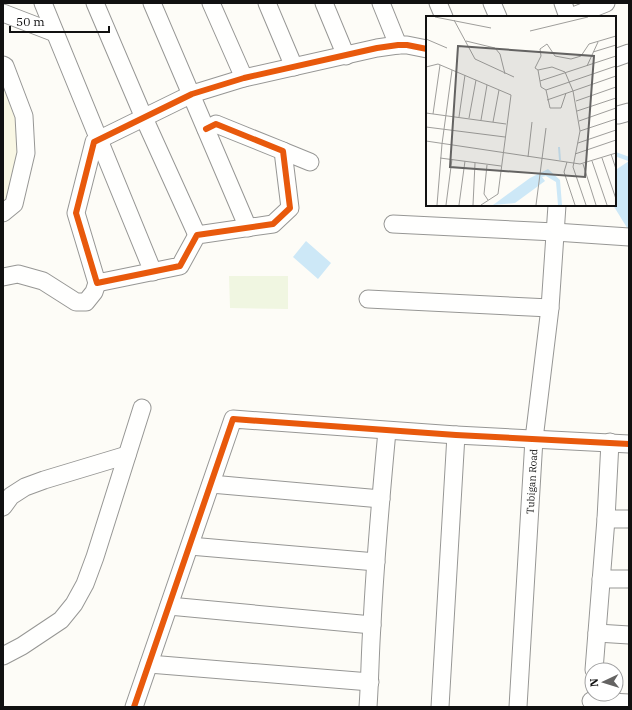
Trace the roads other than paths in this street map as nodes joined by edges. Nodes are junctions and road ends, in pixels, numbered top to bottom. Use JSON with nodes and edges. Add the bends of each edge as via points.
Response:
{"nodes":[{"id":1,"x":43,"y":3,"type":"edge"},
{"id":2,"x":95,"y":3,"type":"edge"},
{"id":3,"x":152,"y":3,"type":"edge"},
{"id":4,"x":211,"y":3,"type":"edge"},
{"id":5,"x":267,"y":3,"type":"edge"},
{"id":6,"x":324,"y":3,"type":"edge"},
{"id":7,"x":381,"y":3,"type":"edge"},
{"id":8,"x":438,"y":3,"type":"edge"},
{"id":9,"x":492,"y":3,"type":"edge"},
{"id":10,"x":562,"y":3,"type":"edge"},
{"id":11,"x":606,"y":3,"type":"edge"},
{"id":12,"x":3,"y":13,"type":"edge"},
{"id":13,"x":444,"y":16,"type":"edge"},
{"id":14,"x":498,"y":16,"type":"edge"},
{"id":15,"x":568,"y":16,"type":"edge"},
{"id":16,"x":574,"y":16,"type":"edge"},
{"id":17,"x":55,"y":33,"type":"junction"},
{"id":18,"x":398,"y":45,"type":"junction"},
{"id":19,"x":426,"y":48,"type":"edge"},
{"id":20,"x":629,"y":53,"type":"edge"},
{"id":21,"x":346,"y":56,"type":"junction"},
{"id":22,"x":616,"y":58,"type":"edge"},
{"id":23,"x":3,"y":65,"type":"edge"},
{"id":24,"x":294,"y":67,"type":"junction"},
{"id":25,"x":244,"y":78,"type":"junction"},
{"id":26,"x":192,"y":94,"type":"junction"},
{"id":27,"x":629,"y":112,"type":"edge"},
{"id":28,"x":616,"y":115,"type":"edge"},
{"id":29,"x":144,"y":118,"type":"junction"},
{"id":30,"x":206,"y":129,"type":"junction"},
{"id":31,"x":99,"y":139,"type":"junction"},
{"id":32,"x":282,"y":151,"type":"junction"},
{"id":33,"x":310,"y":162,"type":"dead end"},
{"id":34,"x":557,"y":206,"type":"edge"},
{"id":35,"x":3,"y":213,"type":"edge"},
{"id":36,"x":393,"y":224,"type":"dead end"},
{"id":37,"x":248,"y":228,"type":"junction"},
{"id":38,"x":555,"y":232,"type":"junction"},
{"id":39,"x":197,"y":234,"type":"junction"},
{"id":40,"x":629,"y":237,"type":"edge"},
{"id":41,"x":153,"y":272,"type":"junction"},
{"id":42,"x":3,"y":276,"type":"edge"},
{"id":43,"x":97,"y":283,"type":"junction"},
{"id":44,"x":368,"y":299,"type":"dead end"},
{"id":45,"x":550,"y":308,"type":"junction"},
{"id":46,"x":142,"y":408,"type":"dead end"},
{"id":47,"x":387,"y":431,"type":"junction"},
{"id":48,"x":456,"y":435,"type":"junction"},
{"id":49,"x":534,"y":439,"type":"junction"},
{"id":50,"x":610,"y":442,"type":"junction"},
{"id":51,"x":629,"y":444,"type":"edge"},
{"id":52,"x":127,"y":455,"type":"junction"},
{"id":53,"x":211,"y":484,"type":"junction"},
{"id":54,"x":381,"y":499,"type":"junction"},
{"id":55,"x":3,"y":507,"type":"edge"},
{"id":56,"x":606,"y":519,"type":"junction"},
{"id":57,"x":629,"y":519,"type":"edge"},
{"id":58,"x":190,"y":546,"type":"junction"},
{"id":59,"x":376,"y":562,"type":"junction"},
{"id":60,"x":601,"y":579,"type":"junction"},
{"id":61,"x":629,"y":579,"type":"edge"},
{"id":62,"x":169,"y":606,"type":"junction"},
{"id":63,"x":372,"y":625,"type":"junction"},
{"id":64,"x":597,"y":633,"type":"junction"},
{"id":65,"x":629,"y":635,"type":"edge"},
{"id":66,"x":3,"y":656,"type":"edge"},
{"id":67,"x":595,"y":662,"type":"edge"},
{"id":68,"x":149,"y":664,"type":"junction"},
{"id":69,"x":370,"y":682,"type":"junction"},
{"id":70,"x":616,"y":702,"type":"edge"},
{"id":71,"x":629,"y":703,"type":"edge"},
{"id":72,"x":134,"y":707,"type":"edge"},
{"id":73,"x":368,"y":707,"type":"edge"},
{"id":74,"x":440,"y":707,"type":"edge"},
{"id":75,"x":518,"y":707,"type":"edge"}],
"edges":[{"from":1,"to":17,"type":"street"},
{"from":2,"to":29,"type":"street"},
{"from":3,"to":26,"type":"street"},
{"from":4,"to":25,"type":"street"},
{"from":5,"to":24,"type":"street"},
{"from":6,"to":21,"type":"street"},
{"from":7,"to":18,"type":"street"},
{"from":8,"to":13,"type":"street"},
{"from":9,"to":14,"type":"street"},
{"from":10,"to":15,"type":"street"},
{"from":11,"to":16,"type":"street"},
{"from":12,"to":17,"type":"street"},
{"from":17,"to":31,"type":"street"},
{"from":18,"to":19,"type":"street"},
{"from":18,"to":21,"type":"street"},
{"from":20,"to":22,"type":"street"},
{"from":21,"to":24,"type":"street"},
{"from":23,"to":35,"type":"street","via":[[24,116],[26,152],[14,204]]},
{"from":24,"to":25,"type":"street"},
{"from":25,"to":26,"type":"street"},
{"from":26,"to":29,"type":"street"},
{"from":26,"to":30,"type":"street"},
{"from":27,"to":28,"type":"street"},
{"from":29,"to":31,"type":"street"},
{"from":29,"to":39,"type":"street"},
{"from":30,"to":32,"type":"street","via":[[216,124]]},
{"from":30,"to":37,"type":"street"},
{"from":31,"to":41,"type":"street"},
{"from":31,"to":43,"type":"street","via":[[94,142],[76,213]]},
{"from":32,"to":33,"type":"street"},
{"from":32,"to":37,"type":"street","via":[[290,208],[273,224]]},
{"from":34,"to":38,"type":"street","name":"Tubigan Road"},
{"from":36,"to":38,"type":"street"},
{"from":37,"to":39,"type":"street"},
{"from":38,"to":40,"type":"street"},
{"from":38,"to":45,"type":"street","name":"Tubigan Road"},
{"from":39,"to":41,"type":"street","via":[[180,266]]},
{"from":41,"to":43,"type":"street"},
{"from":42,"to":43,"type":"street","via":[[18,274],[43,281],[76,302],[86,302]]},
{"from":44,"to":45,"type":"street"},
{"from":45,"to":49,"type":"street","name":"Tubigan Road"},
{"from":46,"to":52,"type":"street"},
{"from":47,"to":48,"type":"street"},
{"from":47,"to":53,"type":"street","via":[[233,419]]},
{"from":47,"to":54,"type":"street"},
{"from":48,"to":49,"type":"street"},
{"from":48,"to":74,"type":"street"},
{"from":49,"to":50,"type":"street"},
{"from":49,"to":75,"type":"street","name":"Tubigan Road"},
{"from":50,"to":51,"type":"street"},
{"from":50,"to":56,"type":"street"},
{"from":52,"to":55,"type":"street","via":[[25,487],[11,496]]},
{"from":52,"to":66,"type":"street","via":[[85,584],[74,604],[61,620]]},
{"from":53,"to":54,"type":"street"},
{"from":53,"to":58,"type":"street"},
{"from":54,"to":59,"type":"street"},
{"from":56,"to":57,"type":"street"},
{"from":56,"to":60,"type":"street"},
{"from":58,"to":59,"type":"street"},
{"from":58,"to":62,"type":"street"},
{"from":59,"to":63,"type":"street"},
{"from":60,"to":61,"type":"street"},
{"from":60,"to":64,"type":"street"},
{"from":62,"to":63,"type":"street"},
{"from":62,"to":68,"type":"street"},
{"from":63,"to":69,"type":"street"},
{"from":64,"to":65,"type":"street"},
{"from":64,"to":67,"type":"street"},
{"from":68,"to":69,"type":"street"},
{"from":68,"to":72,"type":"street"},
{"from":69,"to":73,"type":"street"},
{"from":70,"to":71,"type":"street"}]}
